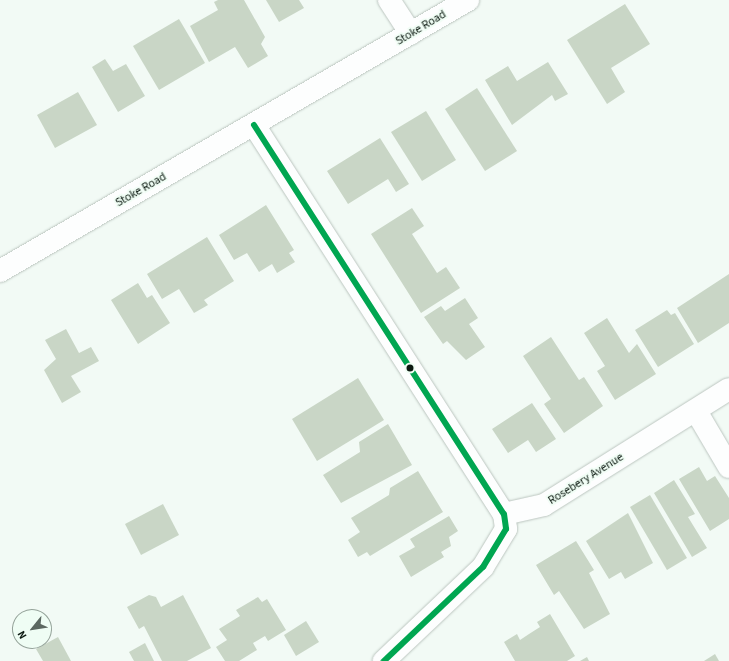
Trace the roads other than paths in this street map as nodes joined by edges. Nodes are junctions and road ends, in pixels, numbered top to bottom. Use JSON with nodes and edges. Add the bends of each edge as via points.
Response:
{"nodes":[{"id":1,"x":389,"y":0,"type":"edge"},
{"id":2,"x":468,"y":0,"type":"edge"},
{"id":3,"x":411,"y":34,"type":"junction"},
{"id":4,"x":254,"y":125,"type":"junction"},
{"id":5,"x":0,"y":271,"type":"edge"},
{"id":6,"x":729,"y":389,"type":"edge"},
{"id":7,"x":696,"y":411,"type":"junction"},
{"id":8,"x":729,"y":467,"type":"edge"},
{"id":9,"x":504,"y":514,"type":"junction"},
{"id":10,"x":384,"y":661,"type":"edge"}],
"edges":[{"from":1,"to":3,"type":"street"},
{"from":2,"to":3,"type":"street","name":"Stoke Road"},
{"from":3,"to":4,"type":"street","name":"Stoke Road"},
{"from":4,"to":5,"type":"street","name":"Stoke Road"},
{"from":4,"to":9,"type":"street"},
{"from":6,"to":7,"type":"street","name":"Rosebery Avenue"},
{"from":7,"to":8,"type":"street"},
{"from":7,"to":9,"type":"street","name":"Rosebery Avenue","via":[[544,505]]},
{"from":9,"to":10,"type":"street","via":[[506,530],[483,567]]}]}
